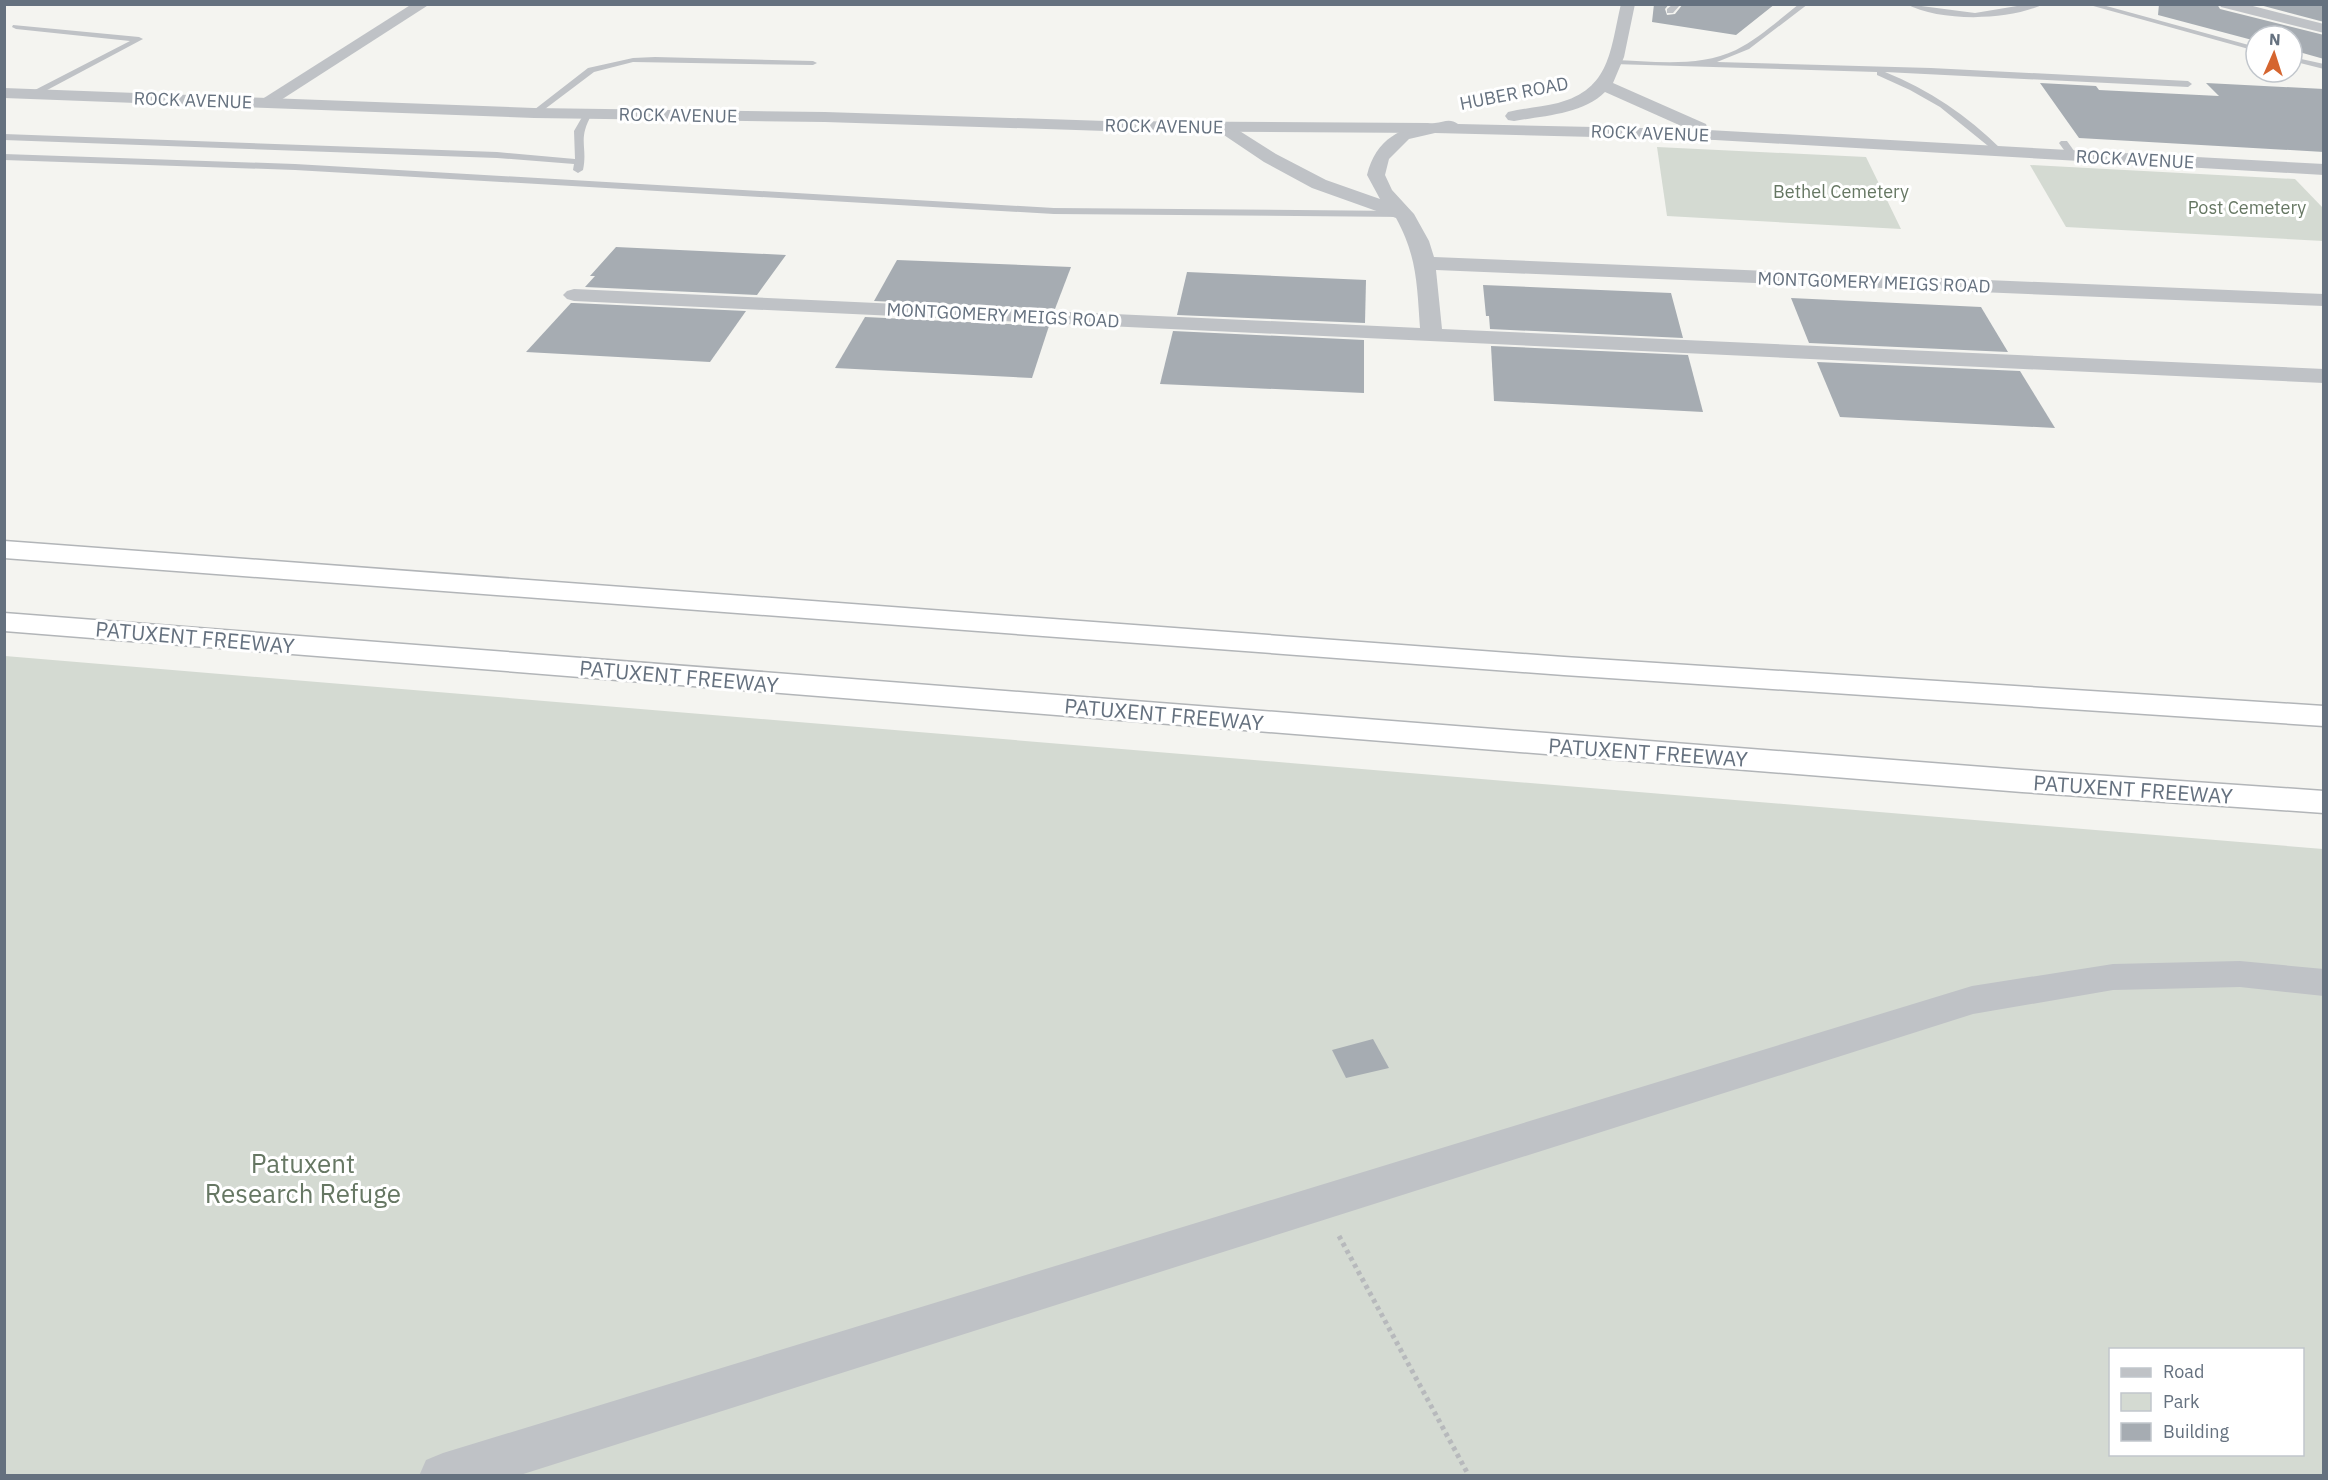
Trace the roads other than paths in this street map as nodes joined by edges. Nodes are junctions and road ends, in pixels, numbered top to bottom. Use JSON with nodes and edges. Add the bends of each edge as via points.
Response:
{"nodes":[{"id":1,"x":423,"y":4,"type":"edge"},
{"id":2,"x":1628,"y":4,"type":"edge"},
{"id":3,"x":1678,"y":4,"type":"edge"},
{"id":4,"x":1805,"y":4,"type":"edge"},
{"id":5,"x":1909,"y":4,"type":"edge"},
{"id":6,"x":2041,"y":4,"type":"edge"},
{"id":7,"x":2089,"y":4,"type":"edge"},
{"id":8,"x":2226,"y":4,"type":"edge"},
{"id":9,"x":1670,"y":11,"type":"dead end"},
{"id":10,"x":16,"y":27,"type":"dead end"},
{"id":11,"x":2324,"y":29,"type":"edge"},
{"id":12,"x":2244,"y":46,"type":"edge"},
{"id":13,"x":1613,"y":62,"type":"junction"},
{"id":14,"x":2304,"y":62,"type":"edge"},
{"id":15,"x":813,"y":63,"type":"dead end"},
{"id":16,"x":1687,"y":63,"type":"junction"},
{"id":17,"x":2324,"y":67,"type":"edge"},
{"id":18,"x":1866,"y":68,"type":"junction"},
{"id":19,"x":2188,"y":84,"type":"dead end"},
{"id":20,"x":1603,"y":85,"type":"junction"},
{"id":21,"x":4,"y":93,"type":"edge"},
{"id":22,"x":34,"y":94,"type":"junction"},
{"id":23,"x":264,"y":103,"type":"junction"},
{"id":24,"x":534,"y":113,"type":"junction"},
{"id":25,"x":588,"y":114,"type":"junction"},
{"id":26,"x":1221,"y":127,"type":"junction"},
{"id":27,"x":1428,"y":128,"type":"junction"},
{"id":28,"x":1715,"y":135,"type":"junction"},
{"id":29,"x":4,"y":137,"type":"edge"},
{"id":30,"x":1998,"y":151,"type":"junction"},
{"id":31,"x":4,"y":157,"type":"edge"},
{"id":32,"x":580,"y":162,"type":"junction"},
{"id":33,"x":2324,"y":170,"type":"edge"},
{"id":34,"x":574,"y":183,"type":"junction"},
{"id":35,"x":1404,"y":214,"type":"junction"},
{"id":36,"x":1425,"y":263,"type":"junction"},
{"id":37,"x":574,"y":295,"type":"dead end"},
{"id":38,"x":2324,"y":300,"type":"edge"},
{"id":39,"x":1432,"y":334,"type":"junction"},
{"id":40,"x":2324,"y":376,"type":"edge"},
{"id":41,"x":4,"y":549,"type":"edge"},
{"id":42,"x":4,"y":622,"type":"edge"},
{"id":43,"x":2324,"y":716,"type":"edge"},
{"id":44,"x":2324,"y":802,"type":"edge"},
{"id":45,"x":2324,"y":983,"type":"edge"},
{"id":46,"x":443,"y":1476,"type":"edge"}],
"edges":[{"from":1,"to":23,"type":"street"},
{"from":2,"to":13,"type":"street"},
{"from":3,"to":9,"type":"lane"},
{"from":4,"to":16,"type":"lane","via":[[1739,51]]},
{"from":5,"to":6,"type":"lane","via":[[1942,14],[1977,16]]},
{"from":7,"to":12,"type":"lane"},
{"from":8,"to":11,"type":"street"},
{"from":10,"to":22,"type":"lane","via":[[139,39]]},
{"from":13,"to":16,"type":"lane"},
{"from":13,"to":20,"type":"street"},
{"from":14,"to":17,"type":"lane"},
{"from":15,"to":24,"type":"lane","via":[[633,60],[591,70]]},
{"from":16,"to":18,"type":"lane"},
{"from":18,"to":19,"type":"lane"},
{"from":18,"to":30,"type":"lane","via":[[1931,96],[1961,116]]},
{"from":20,"to":27,"type":"street","name":"HUBER ROAD","via":[[1590,96],[1556,108]]},
{"from":20,"to":28,"type":"street"},
{"from":21,"to":22,"type":"street","name":"ROCK AVENUE"},
{"from":22,"to":23,"type":"street","name":"ROCK AVENUE"},
{"from":23,"to":24,"type":"street","name":"ROCK AVENUE"},
{"from":24,"to":25,"type":"street","name":"ROCK AVENUE"},
{"from":25,"to":26,"type":"street","name":"ROCK AVENUE"},
{"from":25,"to":32,"type":"lane","via":[[579,131]]},
{"from":26,"to":27,"type":"street","name":"ROCK AVENUE"},
{"from":26,"to":35,"type":"street","via":[[1319,184]]},
{"from":27,"to":28,"type":"street","name":"ROCK AVENUE"},
{"from":27,"to":35,"type":"street","via":[[1403,135],[1380,158],[1376,175],[1384,192]]},
{"from":28,"to":30,"type":"street","name":"ROCK AVENUE"},
{"from":29,"to":32,"type":"lane","via":[[497,155]]},
{"from":30,"to":33,"type":"street","name":"ROCK AVENUE","via":[[2068,149]]},
{"from":31,"to":34,"type":"lane","via":[[295,167]]},
{"from":32,"to":34,"type":"lane"},
{"from":34,"to":35,"type":"lane","via":[[1054,211]]},
{"from":35,"to":36,"type":"street","via":[[1419,241]]},
{"from":36,"to":38,"type":"street","name":"MONTGOMERY MEIGS ROAD"},
{"from":36,"to":39,"type":"street"},
{"from":37,"to":39,"type":"street","name":"MONTGOMERY MEIGS ROAD"},
{"from":39,"to":40,"type":"street","name":"MONTGOMERY MEIGS ROAD"},
{"from":41,"to":43,"type":"highway","via":[[1576,667]]},
{"from":42,"to":44,"type":"highway","name":"PATUXENT FREEWAY"},
{"from":45,"to":46,"type":"street","via":[[2240,974],[2113,977],[1972,1000]]}]}
